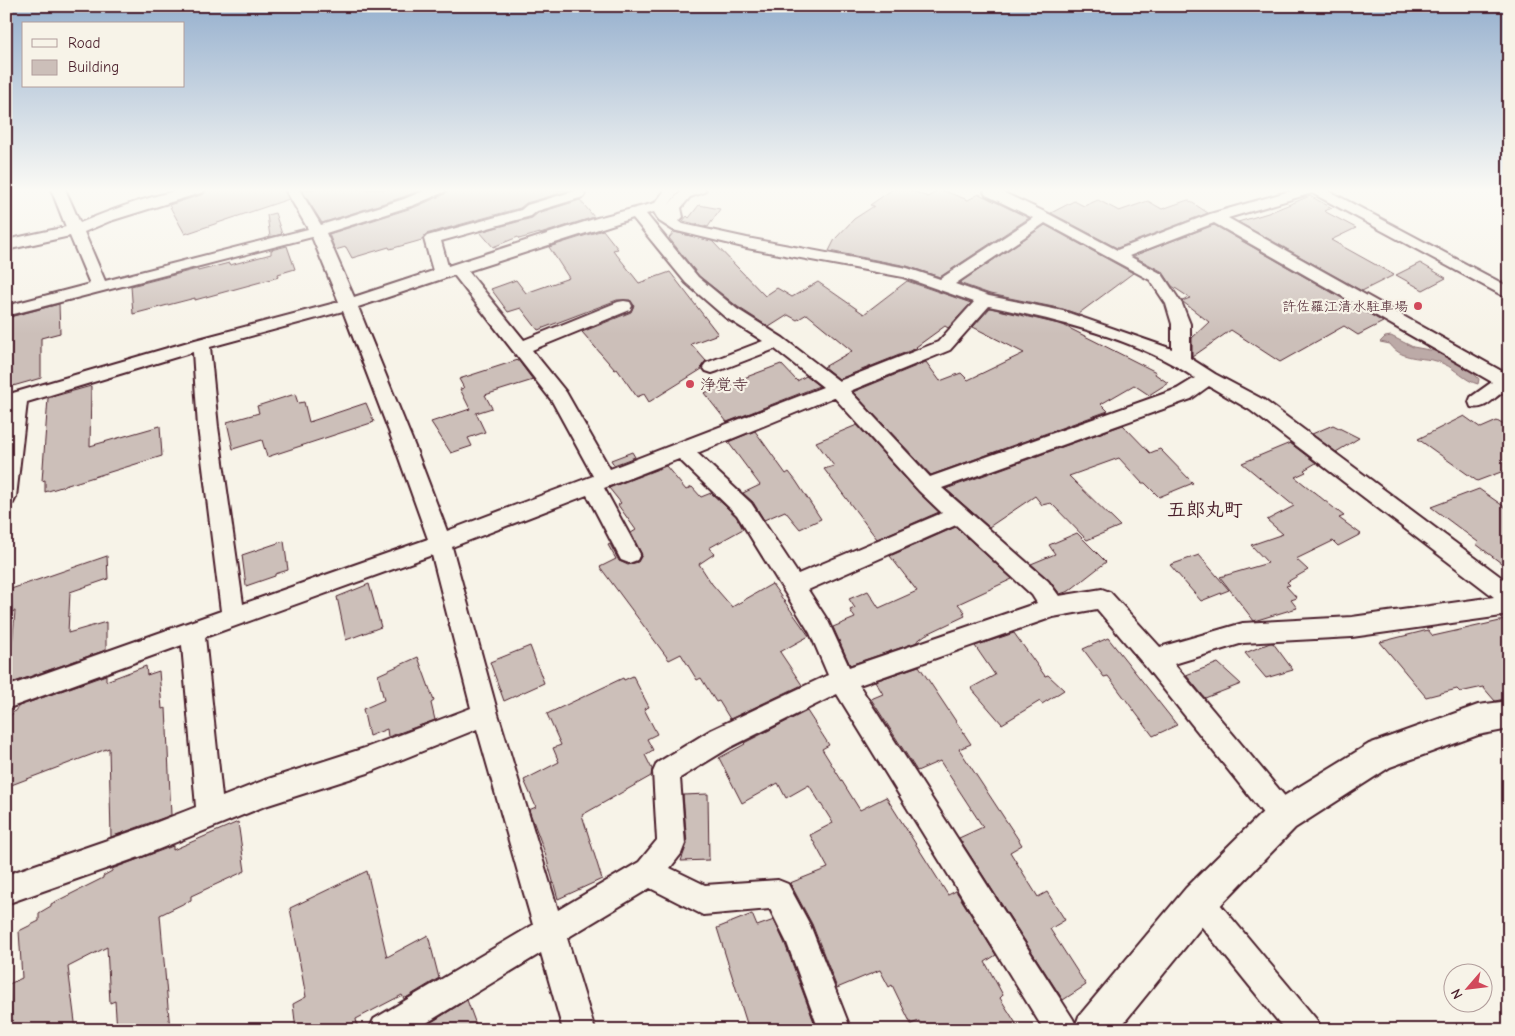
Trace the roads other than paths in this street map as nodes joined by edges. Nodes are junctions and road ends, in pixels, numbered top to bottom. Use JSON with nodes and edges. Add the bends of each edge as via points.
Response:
{"nodes":[{"id":1,"x":42,"y":237,"type":"edge"},
{"id":2,"x":79,"y":237,"type":"edge"},
{"id":3,"x":292,"y":237,"type":"edge"},
{"id":4,"x":320,"y":237,"type":"edge"},
{"id":5,"x":438,"y":237,"type":"edge"},
{"id":6,"x":551,"y":237,"type":"edge"},
{"id":7,"x":657,"y":237,"type":"edge"},
{"id":8,"x":722,"y":237,"type":"edge"},
{"id":9,"x":1013,"y":237,"type":"edge"},
{"id":10,"x":1084,"y":237,"type":"edge"},
{"id":11,"x":1163,"y":237,"type":"edge"},
{"id":12,"x":1251,"y":237,"type":"edge"},
{"id":13,"x":1404,"y":237,"type":"edge"},
{"id":14,"x":6,"y":245,"type":"edge"},
{"id":15,"x":1118,"y":255,"type":"junction"},
{"id":16,"x":449,"y":270,"type":"junction"},
{"id":17,"x":942,"y":285,"type":"junction"},
{"id":18,"x":99,"y":287,"type":"junction"},
{"id":19,"x":1509,"y":294,"type":"edge"},
{"id":20,"x":985,"y":300,"type":"junction"},
{"id":21,"x":347,"y":305,"type":"junction"},
{"id":22,"x":624,"y":306,"type":"dead end"},
{"id":23,"x":6,"y":310,"type":"edge"},
{"id":24,"x":776,"y":342,"type":"junction"},
{"id":25,"x":201,"y":344,"type":"junction"},
{"id":26,"x":521,"y":348,"type":"junction"},
{"id":27,"x":1181,"y":360,"type":"junction"},
{"id":28,"x":712,"y":367,"type":"dead end"},
{"id":29,"x":1208,"y":378,"type":"junction"},
{"id":30,"x":1507,"y":380,"type":"edge"},
{"id":31,"x":837,"y":389,"type":"junction"},
{"id":32,"x":12,"y":401,"type":"edge"},
{"id":33,"x":1478,"y":402,"type":"dead end"},
{"id":34,"x":682,"y":452,"type":"junction"},
{"id":35,"x":598,"y":481,"type":"junction"},
{"id":36,"x":926,"y":486,"type":"junction"},
{"id":37,"x":6,"y":497,"type":"edge"},
{"id":38,"x":958,"y":515,"type":"junction"},
{"id":39,"x":440,"y":543,"type":"junction"},
{"id":40,"x":629,"y":554,"type":"dead end"},
{"id":41,"x":794,"y":586,"type":"junction"},
{"id":42,"x":1509,"y":596,"type":"edge"},
{"id":43,"x":1509,"y":605,"type":"edge"},
{"id":44,"x":1053,"y":607,"type":"junction"},
{"id":45,"x":233,"y":618,"type":"junction"},
{"id":46,"x":194,"y":631,"type":"junction"},
{"id":47,"x":1156,"y":659,"type":"junction"},
{"id":48,"x":842,"y":680,"type":"junction"},
{"id":49,"x":6,"y":698,"type":"edge"},
{"id":50,"x":485,"y":714,"type":"junction"},
{"id":51,"x":1509,"y":715,"type":"edge"},
{"id":52,"x":210,"y":815,"type":"junction"},
{"id":53,"x":1283,"y":816,"type":"junction"},
{"id":54,"x":649,"y":872,"type":"junction"},
{"id":55,"x":6,"y":890,"type":"edge"},
{"id":56,"x":1199,"y":901,"type":"junction"},
{"id":57,"x":550,"y":932,"type":"junction"},
{"id":58,"x":386,"y":1030,"type":"edge"},
{"id":59,"x":579,"y":1030,"type":"edge"},
{"id":60,"x":834,"y":1030,"type":"edge"},
{"id":61,"x":1062,"y":1030,"type":"edge"},
{"id":62,"x":1093,"y":1030,"type":"edge"},
{"id":63,"x":1305,"y":1030,"type":"edge"}],
"edges":[{"from":1,"to":14,"type":"street"},
{"from":2,"to":18,"type":"street"},
{"from":3,"to":18,"type":"street"},
{"from":4,"to":21,"type":"street"},
{"from":5,"to":16,"type":"street","via":[[432,239]]},
{"from":6,"to":16,"type":"street"},
{"from":7,"to":24,"type":"street","via":[[692,280],[731,313]]},
{"from":8,"to":17,"type":"street","via":[[907,273]]},
{"from":9,"to":17,"type":"street"},
{"from":10,"to":15,"type":"street"},
{"from":11,"to":15,"type":"street"},
{"from":12,"to":30,"type":"street"},
{"from":13,"to":19,"type":"street"},
{"from":15,"to":27,"type":"street","via":[[1156,277],[1174,304],[1181,324]]},
{"from":16,"to":21,"type":"street"},
{"from":16,"to":26,"type":"street"},
{"from":17,"to":20,"type":"street"},
{"from":18,"to":23,"type":"street"},
{"from":20,"to":27,"type":"street","via":[[1057,315],[1153,347]]},
{"from":20,"to":31,"type":"street","via":[[944,346]]},
{"from":21,"to":25,"type":"street"},
{"from":21,"to":39,"type":"street"},
{"from":22,"to":26,"type":"street"},
{"from":24,"to":28,"type":"street"},
{"from":24,"to":31,"type":"street"},
{"from":25,"to":32,"type":"street"},
{"from":25,"to":45,"type":"street","via":[[208,427]]},
{"from":26,"to":35,"type":"street","via":[[558,397]]},
{"from":27,"to":29,"type":"street"},
{"from":29,"to":36,"type":"street","via":[[1184,394]]},
{"from":29,"to":42,"type":"street","via":[[1257,405]]},
{"from":30,"to":33,"type":"street"},
{"from":31,"to":34,"type":"street"},
{"from":31,"to":36,"type":"street"},
{"from":32,"to":37,"type":"street"},
{"from":34,"to":35,"type":"street"},
{"from":34,"to":41,"type":"street","via":[[744,509]]},
{"from":35,"to":39,"type":"street"},
{"from":35,"to":40,"type":"street"},
{"from":36,"to":38,"type":"street"},
{"from":38,"to":41,"type":"street"},
{"from":38,"to":44,"type":"street","via":[[1040,588]]},
{"from":39,"to":45,"type":"street"},
{"from":39,"to":50,"type":"street"},
{"from":41,"to":48,"type":"street","via":[[820,628]]},
{"from":43,"to":47,"type":"street","via":[[1352,627],[1243,633]]},
{"from":44,"to":47,"type":"street","via":[[1102,599]]},
{"from":44,"to":48,"type":"street"},
{"from":45,"to":46,"type":"street"},
{"from":46,"to":49,"type":"street"},
{"from":46,"to":52,"type":"street"},
{"from":47,"to":53,"type":"street"},
{"from":48,"to":54,"type":"street","via":[[720,739],[666,772],[671,844]]},
{"from":48,"to":61,"type":"street"},
{"from":50,"to":52,"type":"street","via":[[368,760],[265,793]]},
{"from":50,"to":57,"type":"street"},
{"from":51,"to":53,"type":"street","via":[[1478,720],[1380,755]]},
{"from":52,"to":55,"type":"street"},
{"from":53,"to":56,"type":"street"},
{"from":54,"to":57,"type":"street"},
{"from":54,"to":60,"type":"street","via":[[703,900],[778,894],[798,936]]},
{"from":56,"to":62,"type":"street"},
{"from":56,"to":63,"type":"street"},
{"from":57,"to":58,"type":"street"},
{"from":57,"to":59,"type":"street"}]}
